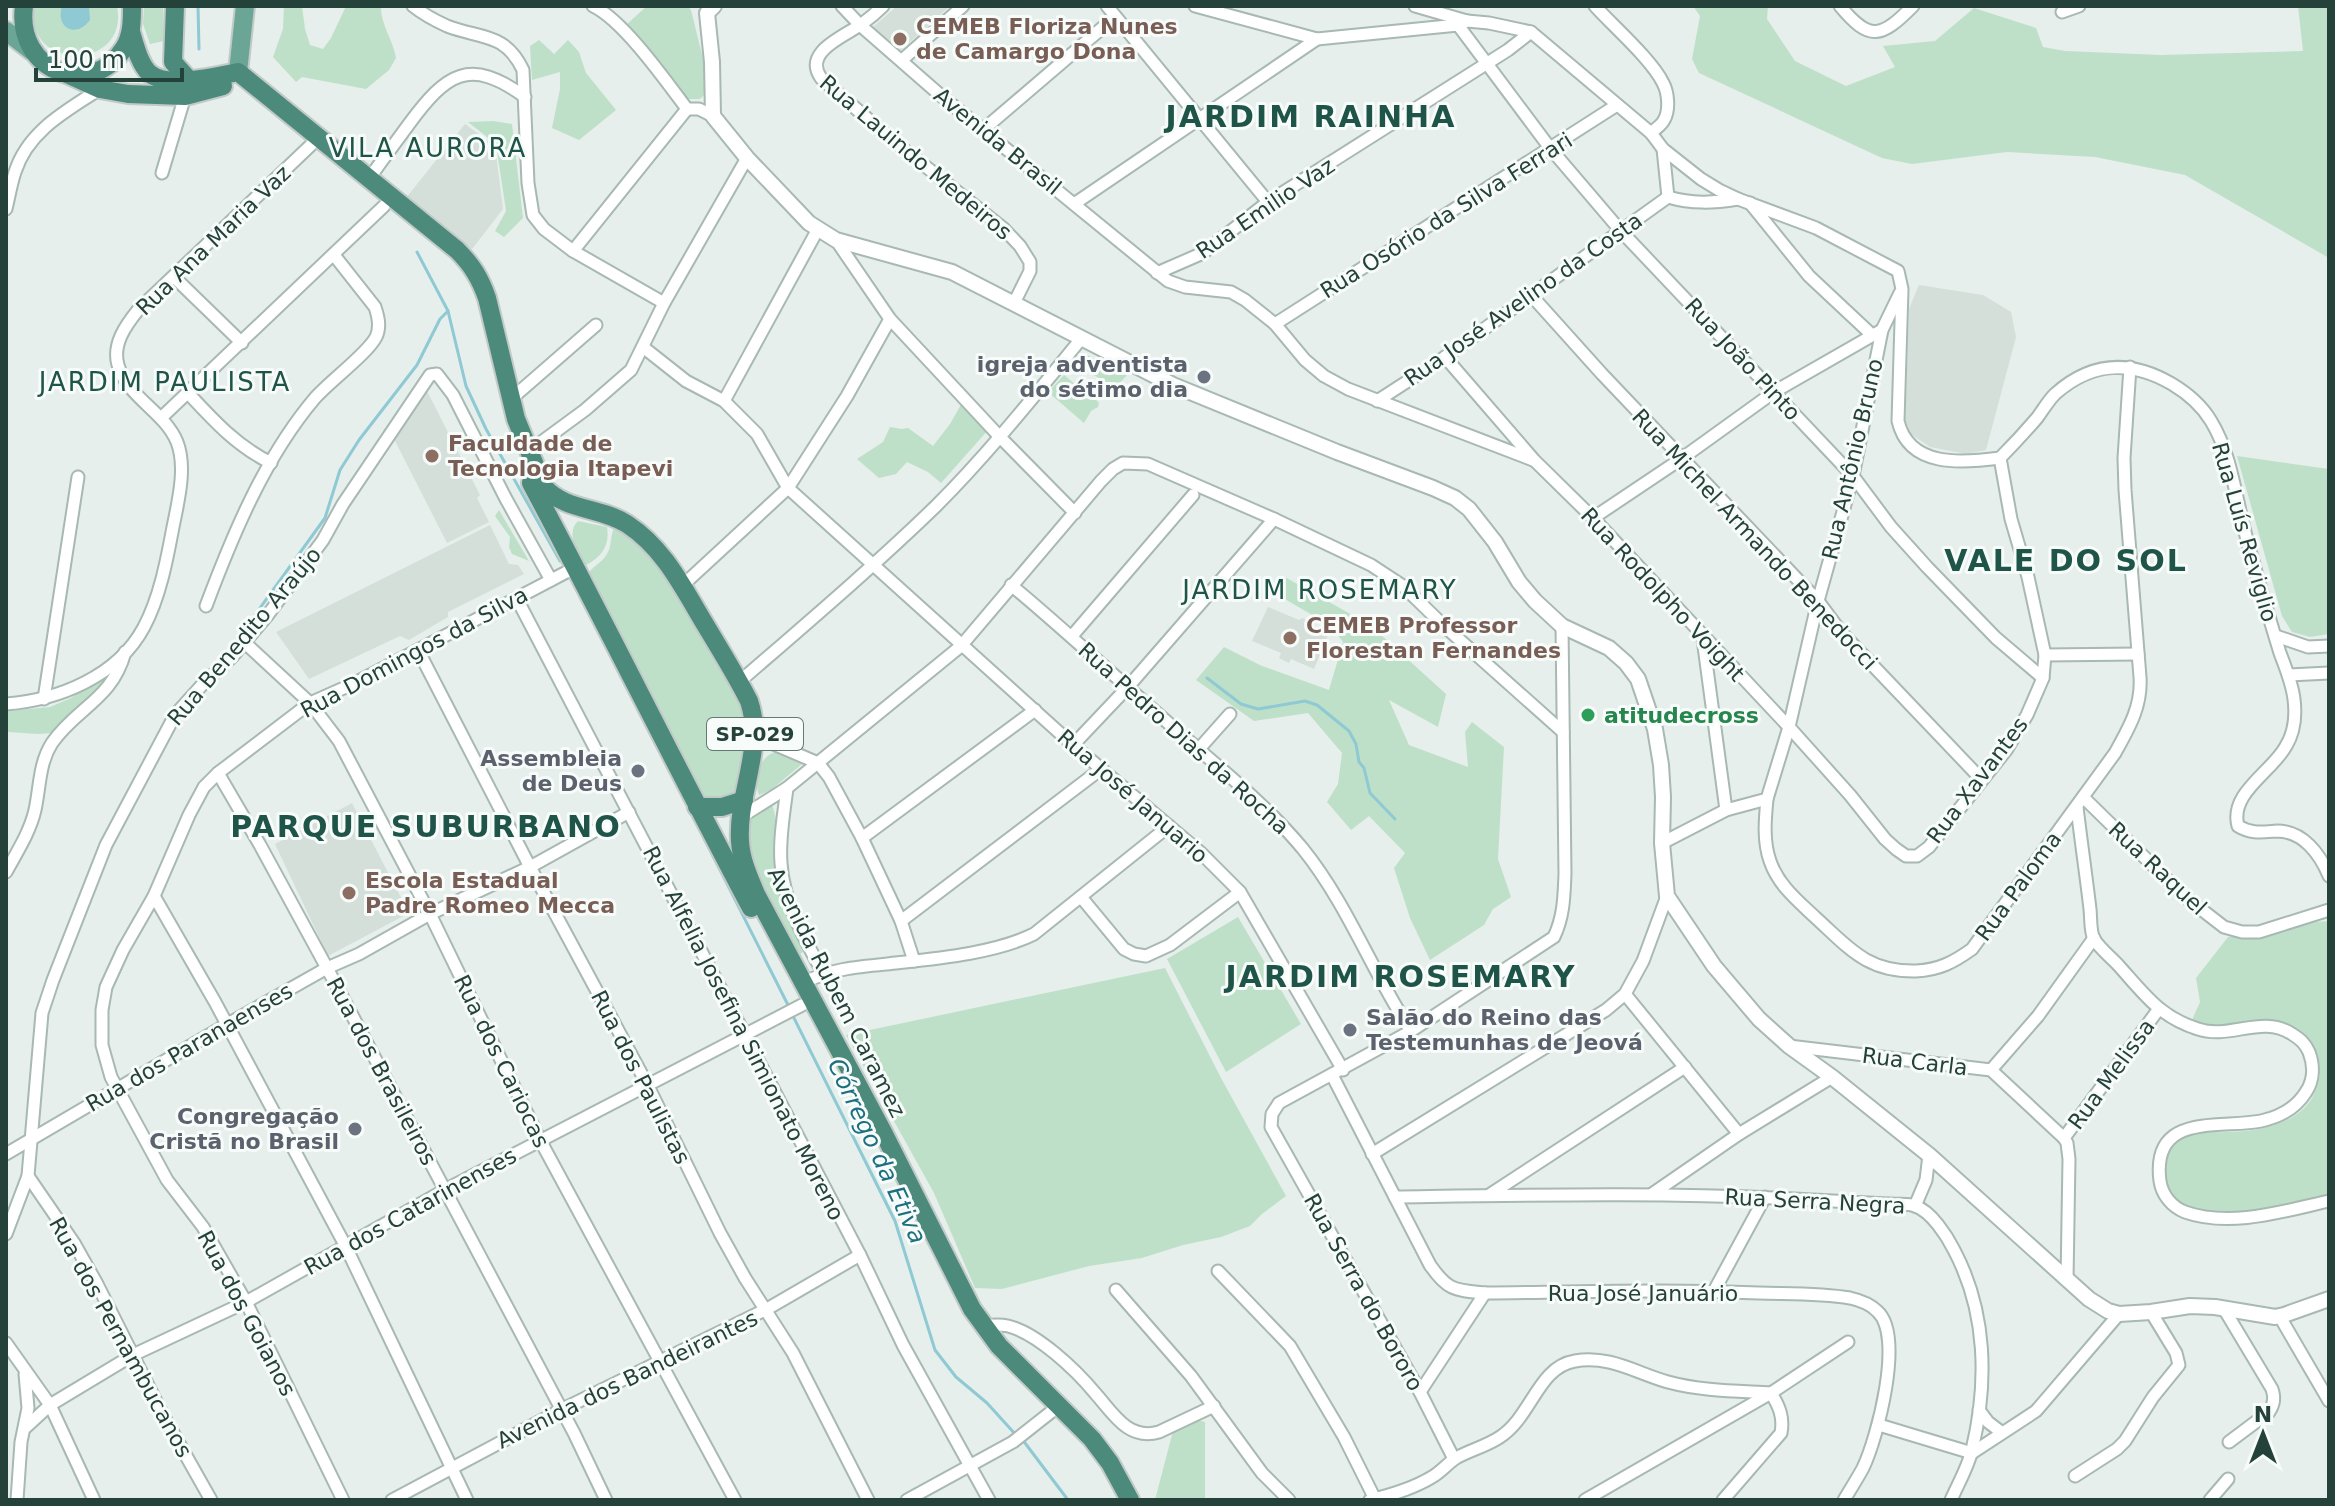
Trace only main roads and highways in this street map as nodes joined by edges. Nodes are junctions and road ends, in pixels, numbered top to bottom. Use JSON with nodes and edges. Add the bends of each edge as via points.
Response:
{"nodes":[{"id":1,"x":24,"y":6,"type":"edge"},
{"id":2,"x":175,"y":6,"type":"edge"},
{"id":3,"x":245,"y":6,"type":"edge"},
{"id":4,"x":131,"y":15,"type":"edge"},
{"id":5,"x":6,"y":31,"type":"edge"},
{"id":6,"x":32,"y":51,"type":"junction"},
{"id":7,"x":67,"y":74,"type":"junction"},
{"id":8,"x":236,"y":79,"type":"junction"},
{"id":9,"x":187,"y":88,"type":"junction"},
{"id":10,"x":609,"y":516,"type":"junction"},
{"id":11,"x":572,"y":559,"type":"junction"},
{"id":12,"x":697,"y":807,"type":"junction"},
{"id":13,"x":742,"y":809,"type":"junction"},
{"id":14,"x":1118,"y":1500,"type":"edge"},
{"id":15,"x":1130,"y":1500,"type":"edge"}],
"edges":[{"from":1,"to":6,"type":"highway","via":[[22,22]]},
{"from":2,"to":9,"type":"highway","via":[[173,62]]},
{"from":3,"to":8,"type":"main road"},
{"from":4,"to":7,"type":"highway","via":[[125,48],[107,65]]},
{"from":4,"to":9,"type":"highway","via":[[136,52],[147,71]]},
{"from":5,"to":6,"type":"main road"},
{"from":6,"to":7,"type":"highway"},
{"from":7,"to":9,"type":"highway","via":[[128,94]]},
{"from":8,"to":9,"type":"highway","via":[[213,88]]},
{"from":8,"to":10,"type":"highway","name":"Avenida Rubem Caramez","number":"SP-029","via":[[369,179],[472,266],[487,298],[516,419],[544,487],[564,503]]},
{"from":8,"to":11,"type":"highway","name":"Avenida Rubem Caramez","via":[[449,260],[470,285],[506,424]]},
{"from":10,"to":11,"type":"highway","via":[[572,518]]},
{"from":10,"to":13,"type":"highway","name":"Avenida Rubem Caramez","number":"SP-029","via":[[657,549],[739,682],[753,713],[755,736]]},
{"from":11,"to":12,"type":"highway","name":"Avenida Rubem Caramez"},
{"from":12,"to":13,"type":"highway"},
{"from":12,"to":14,"type":"highway","name":"Avenida Rubem Caramez","via":[[967,1321],[1001,1364],[1090,1455]]},
{"from":13,"to":15,"type":"highway","name":"Avenida Rubem Caramez","number":"SP-029","via":[[742,858],[756,894],[983,1326],[1092,1439]]}]}
